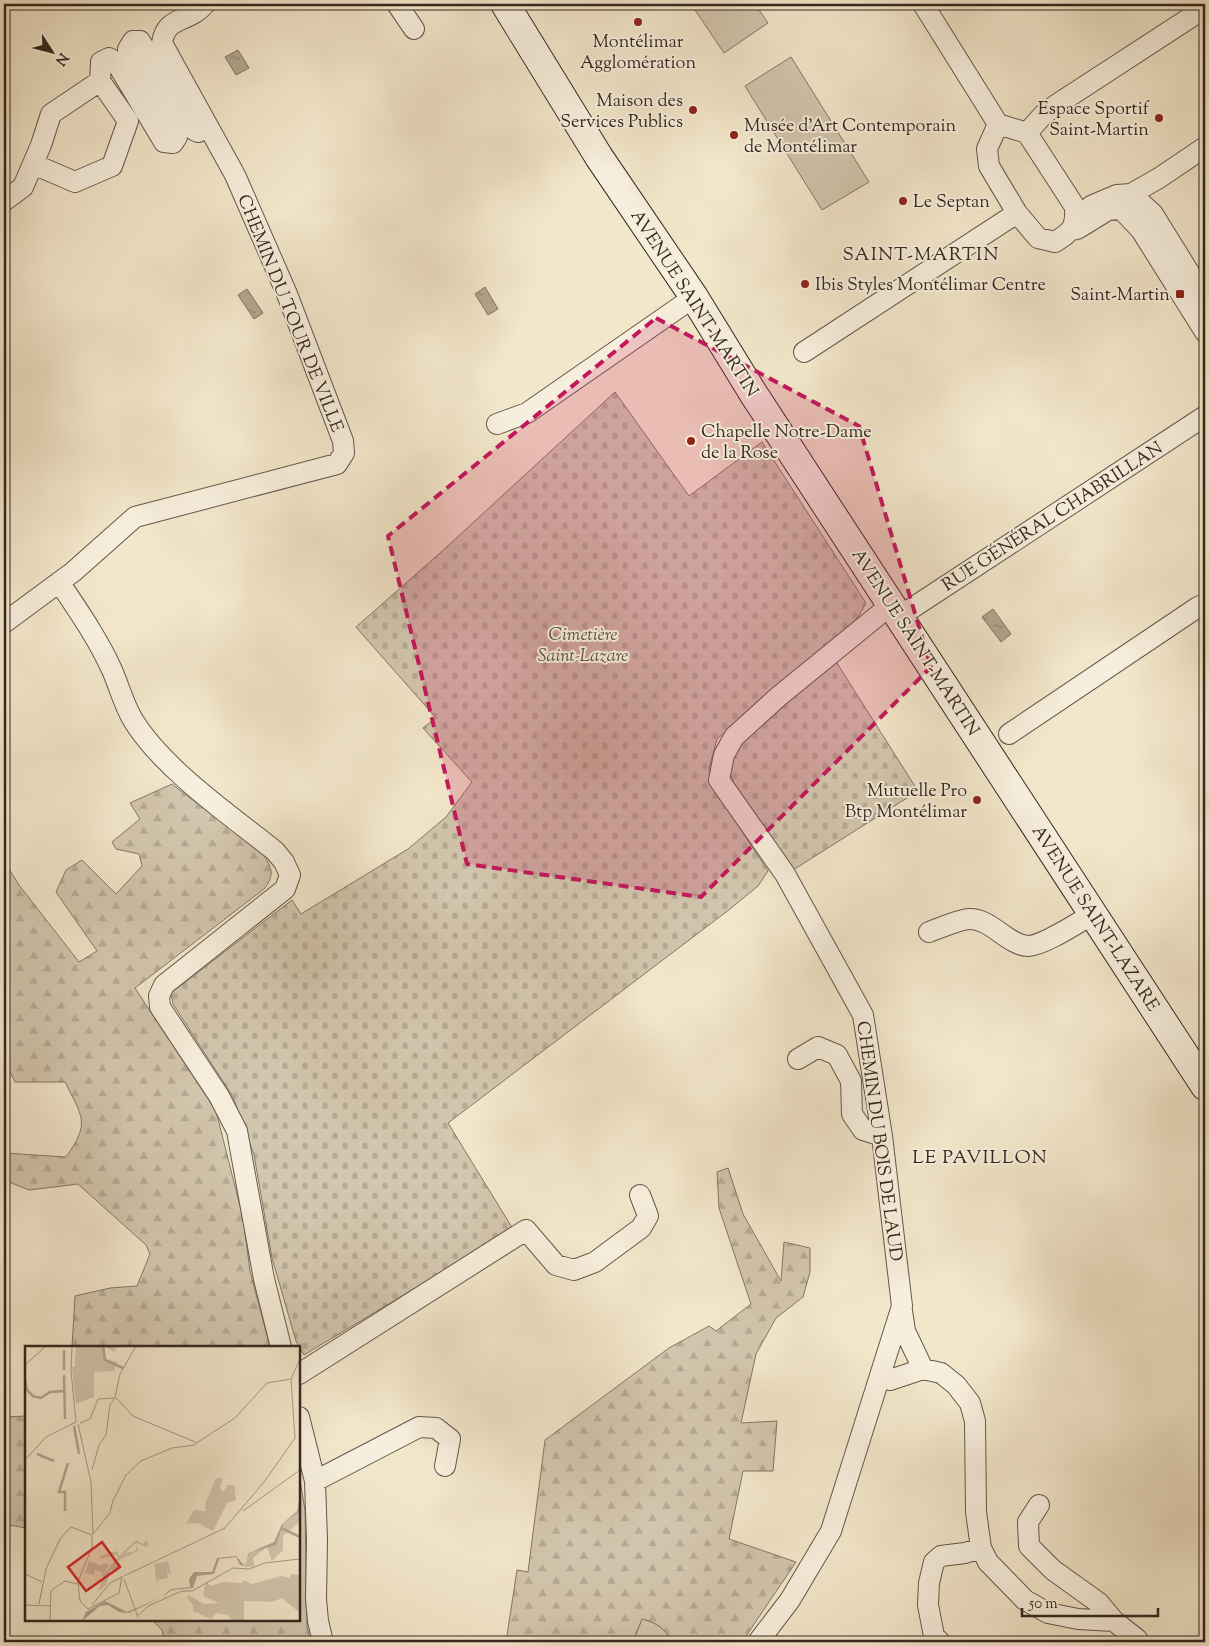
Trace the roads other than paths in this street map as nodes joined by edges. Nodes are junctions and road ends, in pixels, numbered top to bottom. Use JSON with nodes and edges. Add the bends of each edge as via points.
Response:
{"nodes":[{"id":1,"x":204,"y":4,"type":"edge"},
{"id":2,"x":397,"y":4,"type":"edge"},
{"id":3,"x":505,"y":4,"type":"edge"},
{"id":4,"x":923,"y":4,"type":"edge"},
{"id":5,"x":1205,"y":8,"type":"edge"},
{"id":6,"x":414,"y":29,"type":"dead end"},
{"id":7,"x":100,"y":81,"type":"junction"},
{"id":8,"x":998,"y":124,"type":"junction"},
{"id":9,"x":210,"y":131,"type":"junction"},
{"id":10,"x":1027,"y":133,"type":"junction"},
{"id":11,"x":1205,"y":147,"type":"edge"},
{"id":12,"x":33,"y":164,"type":"junction"},
{"id":13,"x":1131,"y":194,"type":"junction"},
{"id":14,"x":4,"y":201,"type":"edge"},
{"id":15,"x":1075,"y":207,"type":"junction"},
{"id":16,"x":1017,"y":212,"type":"junction"},
{"id":17,"x":1072,"y":230,"type":"junction"},
{"id":18,"x":694,"y":297,"type":"junction"},
{"id":19,"x":1205,"y":298,"type":"edge"},
{"id":20,"x":1205,"y":332,"type":"edge"},
{"id":21,"x":804,"y":352,"type":"dead end"},
{"id":22,"x":1205,"y":416,"type":"edge"},
{"id":23,"x":497,"y":424,"type":"dead end"},
{"id":24,"x":59,"y":582,"type":"junction"},
{"id":25,"x":1205,"y":604,"type":"edge"},
{"id":26,"x":896,"y":610,"type":"junction"},
{"id":27,"x":4,"y":623,"type":"edge"},
{"id":28,"x":998,"y":742,"type":"junction"},
{"id":29,"x":1093,"y":914,"type":"junction"},
{"id":30,"x":929,"y":932,"type":"dead end"},
{"id":31,"x":798,"y":1059,"type":"dead end"},
{"id":32,"x":1205,"y":1086,"type":"edge"},
{"id":33,"x":882,"y":1136,"type":"junction"},
{"id":34,"x":640,"y":1195,"type":"dead end"},
{"id":35,"x":902,"y":1306,"type":"junction"},
{"id":36,"x":281,"y":1346,"type":"edge"},
{"id":37,"x":923,"y":1370,"type":"junction"},
{"id":38,"x":300,"y":1373,"type":"edge"},
{"id":39,"x":880,"y":1378,"type":"junction"},
{"id":40,"x":300,"y":1421,"type":"edge"},
{"id":41,"x":445,"y":1466,"type":"dead end"},
{"id":42,"x":316,"y":1481,"type":"junction"},
{"id":43,"x":1039,"y":1505,"type":"dead end"},
{"id":44,"x":981,"y":1548,"type":"junction"},
{"id":45,"x":1114,"y":1621,"type":"junction"},
{"id":46,"x":323,"y":1642,"type":"edge"},
{"id":47,"x":758,"y":1642,"type":"edge"},
{"id":48,"x":940,"y":1642,"type":"edge"},
{"id":49,"x":1139,"y":1642,"type":"edge"}],
"edges":[{"from":1,"to":9,"type":"street","name":"CHEMIN DU TOUR DE VILLE","via":[[190,16],[168,26],[162,43]]},
{"from":2,"to":6,"type":"street"},
{"from":3,"to":18,"type":"main road","name":"AVENUE SAINT-MARTIN","via":[[598,157]]},
{"from":4,"to":8,"type":"street"},
{"from":5,"to":10,"type":"street","via":[[1056,104]]},
{"from":7,"to":9,"type":"street","via":[[101,62],[109,58],[116,62],[164,142],[173,143],[177,138],[176,131],[128,49],[133,41],[140,41],[194,130],[204,134]]},
{"from":7,"to":12,"type":"street","via":[[51,114]]},
{"from":7,"to":12,"type":"street","via":[[128,121],[112,166],[75,182]]},
{"from":8,"to":10,"type":"street"},
{"from":8,"to":16,"type":"street","via":[[989,141],[989,166]]},
{"from":9,"to":24,"type":"street","name":"CHEMIN DU TOUR DE VILLE","via":[[235,175],[287,294],[343,441],[344,453],[338,464],[135,517]]},
{"from":10,"to":15,"type":"street"},
{"from":11,"to":13,"type":"street"},
{"from":12,"to":14,"type":"street","via":[[23,187]]},
{"from":13,"to":15,"type":"street","via":[[1117,195],[1081,209]]},
{"from":13,"to":19,"type":"street","via":[[1153,214]]},
{"from":15,"to":17,"type":"street","via":[[1076,221]]},
{"from":16,"to":17,"type":"street","via":[[1038,238],[1055,242]]},
{"from":16,"to":21,"type":"street"},
{"from":17,"to":20,"type":"street","via":[[1108,210],[1123,211],[1141,230]]},
{"from":18,"to":23,"type":"street","via":[[526,413]]},
{"from":18,"to":26,"type":"main road","name":"AVENUE SAINT-MARTIN"},
{"from":22,"to":26,"type":"street","name":"RUE GÉNÉRAL CHABRILLAN"},
{"from":24,"to":27,"type":"street","name":"CHEMIN DU TOUR DE VILLE"},
{"from":24,"to":36,"type":"street","via":[[82,615],[112,670],[132,719],[152,745],[181,775],[275,852],[290,874],[286,889],[164,985],[159,996],[160,1007],[219,1096],[237,1131],[264,1279]]},
{"from":25,"to":28,"type":"street"},
{"from":26,"to":28,"type":"main road","name":"AVENUE SAINT-MARTIN"},
{"from":26,"to":33,"type":"street","name":"CHEMIN DU BOIS DE LAUD","via":[[778,697],[734,737],[724,755],[718,780],[785,874],[863,1014]]},
{"from":28,"to":29,"type":"main road","name":"AVENUE SAINT-LAZARE"},
{"from":29,"to":30,"type":"street","via":[[1029,946],[970,919]]},
{"from":29,"to":32,"type":"main road","name":"AVENUE SAINT-LAZARE"},
{"from":31,"to":33,"type":"street","via":[[818,1047],[837,1055],[851,1081],[852,1114],[863,1130]]},
{"from":33,"to":35,"type":"street","name":"CHEMIN DU BOIS DE LAUD"},
{"from":34,"to":38,"type":"street","via":[[648,1216],[641,1228],[595,1262],[574,1270],[556,1265],[526,1230]]},
{"from":35,"to":37,"type":"street","via":[[905,1331]]},
{"from":35,"to":39,"type":"street","name":"CHEMIN DU BOIS DE LAUD"},
{"from":37,"to":39,"type":"street","via":[[890,1380]]},
{"from":37,"to":44,"type":"street","via":[[941,1373],[970,1403],[974,1421],[976,1512]]},
{"from":39,"to":47,"type":"street","name":"CHEMIN DU BOIS DE LAUD","via":[[831,1531],[790,1600]]},
{"from":40,"to":42,"type":"street"},
{"from":41,"to":42,"type":"street","via":[[450,1439],[436,1428],[419,1427]]},
{"from":42,"to":46,"type":"street","via":[[316,1599]]},
{"from":43,"to":45,"type":"street","via":[[1028,1522],[1029,1546],[1053,1570],[1099,1603]]},
{"from":44,"to":45,"type":"street","via":[[988,1562],[1025,1600],[1048,1613]]},
{"from":44,"to":48,"type":"street","via":[[941,1556],[934,1562],[928,1583],[928,1605],[934,1636]]},
{"from":45,"to":49,"type":"street"}]}
